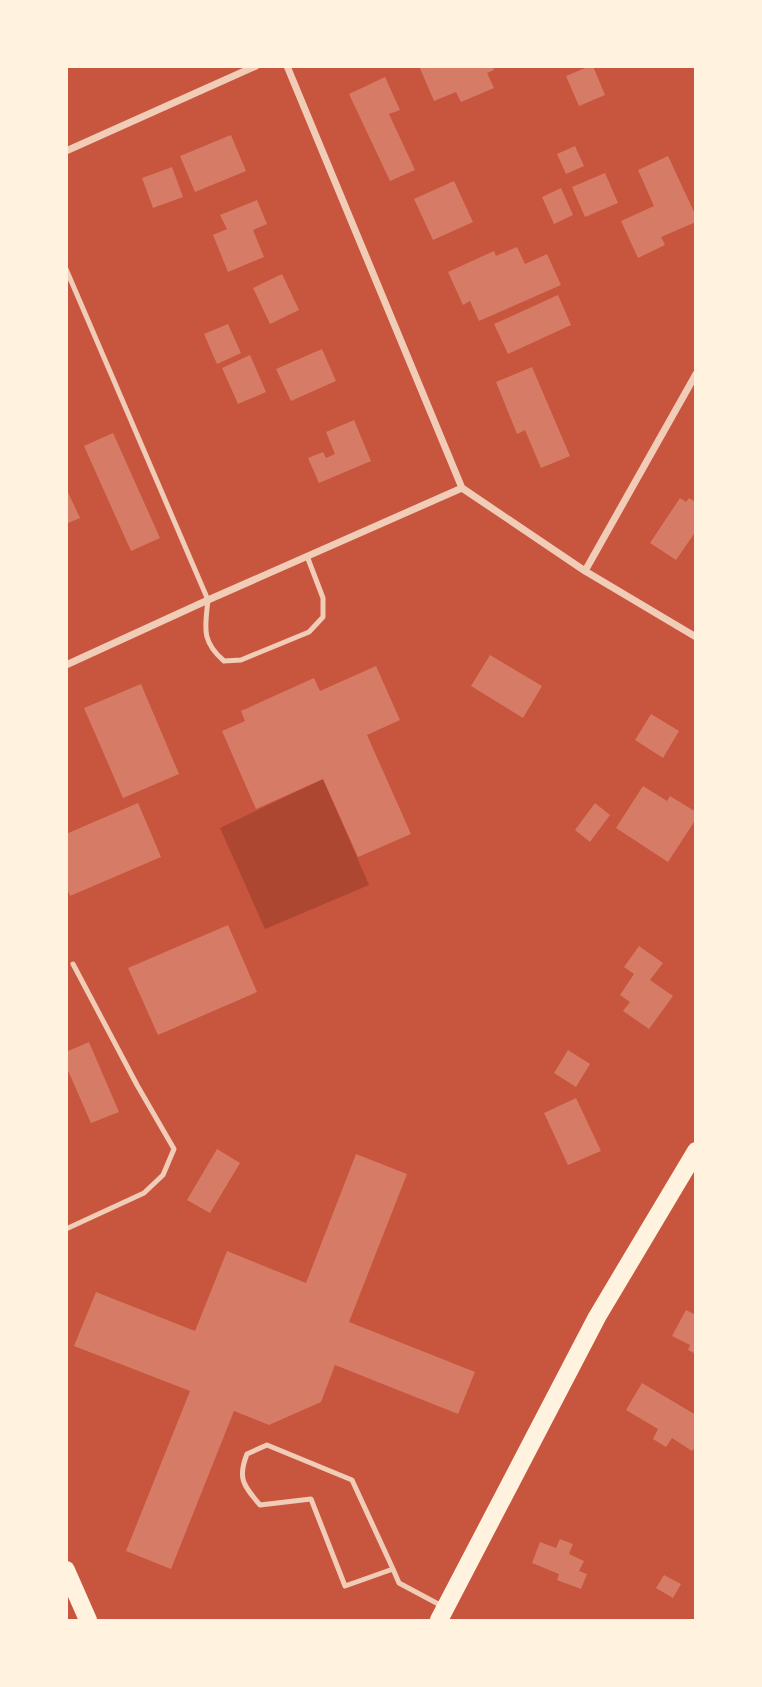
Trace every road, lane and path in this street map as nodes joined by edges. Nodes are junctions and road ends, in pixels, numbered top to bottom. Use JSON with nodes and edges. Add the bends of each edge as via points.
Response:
{"nodes":[{"id":1,"x":256,"y":66,"type":"edge"},
{"id":2,"x":287,"y":66,"type":"edge"},
{"id":3,"x":66,"y":150,"type":"edge"},
{"id":4,"x":66,"y":269,"type":"edge"},
{"id":5,"x":695,"y":374,"type":"edge"},
{"id":6,"x":462,"y":488,"type":"junction"},
{"id":7,"x":307,"y":556,"type":"junction"},
{"id":8,"x":585,"y":571,"type":"junction"},
{"id":9,"x":208,"y":600,"type":"junction"},
{"id":10,"x":695,"y":637,"type":"edge"},
{"id":11,"x":66,"y":665,"type":"edge"},
{"id":12,"x":73,"y":964,"type":"dead end"},
{"id":13,"x":695,"y":1151,"type":"edge"},
{"id":14,"x":66,"y":1229,"type":"edge"},
{"id":15,"x":393,"y":1569,"type":"junction"},
{"id":16,"x":66,"y":1570,"type":"edge"},
{"id":17,"x":442,"y":1614,"type":"edge"},
{"id":18,"x":89,"y":1620,"type":"edge"}],
"edges":[{"from":1,"to":3,"type":"street"},
{"from":2,"to":6,"type":"street"},
{"from":4,"to":9,"type":"lane"},
{"from":5,"to":8,"type":"street"},
{"from":6,"to":7,"type":"street"},
{"from":6,"to":8,"type":"street"},
{"from":7,"to":9,"type":"street"},
{"from":7,"to":9,"type":"lane","via":[[323,598],[323,617],[309,632],[242,660],[224,661],[204,633]]},
{"from":8,"to":10,"type":"street"},
{"from":9,"to":11,"type":"street"},
{"from":12,"to":14,"type":"lane","via":[[174,1149],[163,1175],[144,1192]]},
{"from":13,"to":17,"type":"main road","via":[[597,1317]]},
{"from":15,"to":15,"type":"lane","via":[[352,1480],[267,1445],[247,1454],[241,1470],[245,1488],[260,1506],[311,1499],[345,1586]]},
{"from":15,"to":17,"type":"lane","via":[[399,1583]]},
{"from":16,"to":18,"type":"main road"}]}
